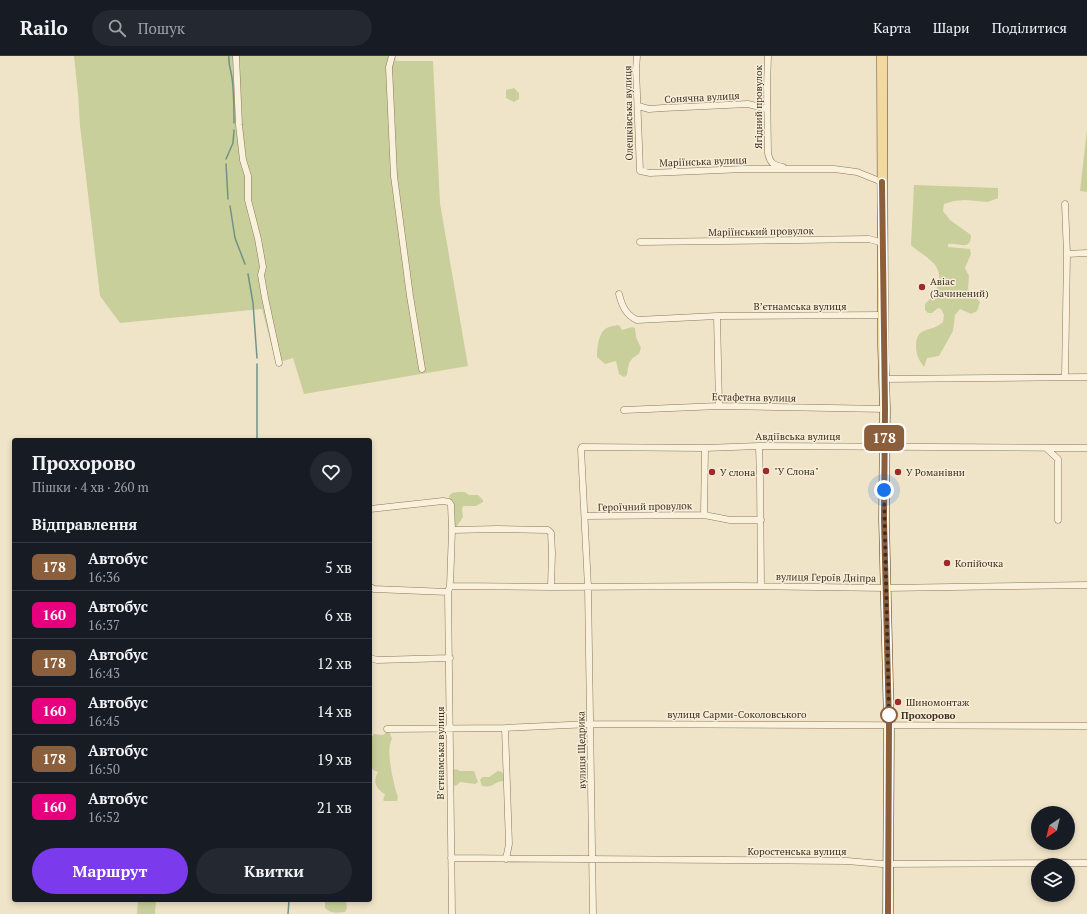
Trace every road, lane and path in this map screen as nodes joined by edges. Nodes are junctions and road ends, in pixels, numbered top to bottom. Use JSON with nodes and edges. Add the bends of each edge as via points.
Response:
{"nodes":[{"id":1,"x":236,"y":56,"type":"edge"},
{"id":2,"x":392,"y":56,"type":"edge"},
{"id":3,"x":637,"y":56,"type":"edge"},
{"id":4,"x":768,"y":56,"type":"edge"},
{"id":5,"x":882,"y":56,"type":"edge"},
{"id":6,"x":638,"y":106,"type":"junction"},
{"id":7,"x":767,"y":109,"type":"junction"},
{"id":8,"x":639,"y":169,"type":"joint"},
{"id":9,"x":794,"y":169,"type":"junction"},
{"id":10,"x":882,"y":182,"type":"junction"},
{"id":11,"x":1065,"y":204,"type":"dead end"},
{"id":12,"x":640,"y":242,"type":"dead end"},
{"id":13,"x":883,"y":242,"type":"junction"},
{"id":14,"x":1087,"y":253,"type":"edge"},
{"id":15,"x":1067,"y":254,"type":"junction"},
{"id":16,"x":619,"y":294,"type":"dead end"},
{"id":17,"x":884,"y":315,"type":"junction"},
{"id":18,"x":716,"y":316,"type":"junction"},
{"id":19,"x":279,"y":364,"type":"dead end"},
{"id":20,"x":422,"y":369,"type":"dead end"},
{"id":21,"x":1065,"y":377,"type":"junction"},
{"id":22,"x":1087,"y":377,"type":"edge"},
{"id":23,"x":884,"y":379,"type":"junction"},
{"id":24,"x":720,"y":406,"type":"junction"},
{"id":25,"x":885,"y":409,"type":"junction"},
{"id":26,"x":624,"y":410,"type":"dead end"},
{"id":27,"x":759,"y":446,"type":"junction"},
{"id":28,"x":884,"y":447,"type":"junction"},
{"id":29,"x":705,"y":448,"type":"junction"},
{"id":30,"x":1046,"y":448,"type":"junction"},
{"id":31,"x":1067,"y":448,"type":"junction"},
{"id":32,"x":1087,"y":448,"type":"edge"},
{"id":33,"x":1058,"y":459,"type":"junction"},
{"id":34,"x":372,"y":509,"type":"edge"},
{"id":35,"x":704,"y":515,"type":"junction"},
{"id":36,"x":585,"y":516,"type":"junction"},
{"id":37,"x":761,"y":520,"type":"junction"},
{"id":38,"x":1058,"y":520,"type":"dead end"},
{"id":39,"x":452,"y":530,"type":"junction"},
{"id":40,"x":1087,"y":585,"type":"edge"},
{"id":41,"x":761,"y":586,"type":"junction"},
{"id":42,"x":551,"y":587,"type":"junction"},
{"id":43,"x":588,"y":587,"type":"junction"},
{"id":44,"x":886,"y":588,"type":"junction"},
{"id":45,"x":372,"y":589,"type":"edge"},
{"id":46,"x":449,"y":589,"type":"junction"},
{"id":47,"x":450,"y":658,"type":"junction"},
{"id":48,"x":372,"y":659,"type":"edge"},
{"id":49,"x":591,"y":724,"type":"junction"},
{"id":50,"x":889,"y":725,"type":"junction"},
{"id":51,"x":1087,"y":726,"type":"edge"},
{"id":52,"x":450,"y":728,"type":"junction"},
{"id":53,"x":505,"y":728,"type":"junction"},
{"id":54,"x":387,"y":729,"type":"dead end"},
{"id":55,"x":451,"y":858,"type":"junction"},
{"id":56,"x":506,"y":859,"type":"junction"},
{"id":57,"x":592,"y":860,"type":"junction"},
{"id":58,"x":1087,"y":863,"type":"edge"},
{"id":59,"x":888,"y":864,"type":"junction"},
{"id":60,"x":452,"y":914,"type":"edge"},
{"id":61,"x":593,"y":914,"type":"edge"},
{"id":62,"x":888,"y":914,"type":"edge"}],
"edges":[{"from":1,"to":19,"type":"street","via":[[248,200],[258,239],[263,267],[261,275]]},
{"from":2,"to":20,"type":"street","via":[[389,67],[394,176]]},
{"from":3,"to":6,"type":"street","name":"Олешківська вулиця"},
{"from":4,"to":7,"type":"street","name":"Ягідний провулок"},
{"from":5,"to":10,"type":"main road"},
{"from":6,"to":7,"type":"street","name":"Сонячна вулиця","via":[[649,109],[748,104]]},
{"from":6,"to":8,"type":"street","name":"Олешківська вулиця"},
{"from":7,"to":9,"type":"street","name":"Ягідний провулок","via":[[770,161]]},
{"from":8,"to":9,"type":"street","name":"Маріїнська вулиця","via":[[650,173]]},
{"from":9,"to":10,"type":"street","name":"Ягідний провулок","via":[[857,172]]},
{"from":10,"to":13,"type":"main road"},
{"from":11,"to":15,"type":"street"},
{"from":12,"to":13,"type":"street","name":"Маріїнський провулок","via":[[869,239]]},
{"from":13,"to":17,"type":"main road"},
{"from":14,"to":15,"type":"street"},
{"from":15,"to":21,"type":"street"},
{"from":16,"to":18,"type":"street","name":"Вʼєтнамська вулиця","via":[[625,311],[637,320]]},
{"from":17,"to":18,"type":"street","name":"Вʼєтнамська вулиця"},
{"from":17,"to":23,"type":"main road"},
{"from":18,"to":24,"type":"street"},
{"from":21,"to":22,"type":"street"},
{"from":21,"to":23,"type":"street"},
{"from":23,"to":25,"type":"main road"},
{"from":24,"to":25,"type":"street","name":"Естафетна вулиця"},
{"from":24,"to":26,"type":"street","name":"Естафетна вулиця"},
{"from":25,"to":28,"type":"main road"},
{"from":27,"to":28,"type":"street","name":"Авдіївська вулиця"},
{"from":27,"to":29,"type":"street","name":"Авдіївська вулиця"},
{"from":27,"to":37,"type":"street"},
{"from":28,"to":30,"type":"street","name":"Авдіївська вулиця"},
{"from":28,"to":44,"type":"main road"},
{"from":29,"to":35,"type":"street"},
{"from":29,"to":36,"type":"street","name":"Авдіївська вулиця","via":[[582,447]]},
{"from":30,"to":31,"type":"street","name":"Авдіївська вулиця"},
{"from":30,"to":33,"type":"street"},
{"from":31,"to":32,"type":"street","name":"Авдіївська вулиця"},
{"from":31,"to":33,"type":"street"},
{"from":33,"to":38,"type":"street"},
{"from":34,"to":39,"type":"street","name":"Вʼєтнамська вулиця","via":[[449,502]]},
{"from":35,"to":36,"type":"street","name":"Героїчний провулок"},
{"from":35,"to":37,"type":"street","name":"Героїчний провулок","via":[[730,520]]},
{"from":36,"to":43,"type":"street"},
{"from":37,"to":41,"type":"street"},
{"from":39,"to":42,"type":"street","via":[[548,530],[551,533]]},
{"from":39,"to":46,"type":"street","name":"Вʼєтнамська вулиця"},
{"from":40,"to":44,"type":"street","name":"вулиця Героїв Дніпра"},
{"from":41,"to":43,"type":"street","name":"вулиця Героїв Дніпра"},
{"from":41,"to":44,"type":"street","name":"вулиця Героїв Дніпра"},
{"from":42,"to":43,"type":"street","name":"вулиця Героїв Дніпра"},
{"from":42,"to":46,"type":"street","name":"вулиця Героїв Дніпра"},
{"from":43,"to":49,"type":"street","name":"вулиця Щедрика"},
{"from":44,"to":50,"type":"main road"},
{"from":45,"to":46,"type":"street","name":"вулиця Героїв Дніпра"},
{"from":46,"to":47,"type":"street","name":"Вʼєтнамська вулиця"},
{"from":47,"to":48,"type":"street"},
{"from":47,"to":52,"type":"street","name":"Вʼєтнамська вулиця"},
{"from":49,"to":50,"type":"street","name":"вулиця Сарми-Соколовського"},
{"from":49,"to":53,"type":"street","name":"вулиця Сарми-Соколовського"},
{"from":49,"to":57,"type":"street","name":"вулиця Щедрика"},
{"from":50,"to":51,"type":"street","name":"вулиця Сарми-Соколовського"},
{"from":50,"to":59,"type":"main road"},
{"from":52,"to":53,"type":"street","name":"вулиця Сарми-Соколовського"},
{"from":52,"to":54,"type":"street","name":"вулиця Сарми-Соколовського"},
{"from":52,"to":55,"type":"street","name":"Вʼєтнамська вулиця"},
{"from":53,"to":56,"type":"street","via":[[509,844]]},
{"from":55,"to":56,"type":"street","name":"Коростенська вулиця"},
{"from":55,"to":60,"type":"street","name":"Вʼєтнамська вулиця"},
{"from":56,"to":57,"type":"street","name":"Коростенська вулиця"},
{"from":57,"to":59,"type":"street","name":"Коростенська вулиця","via":[[847,861]]},
{"from":57,"to":61,"type":"street","name":"вулиця Щедрика"},
{"from":58,"to":59,"type":"street","name":"Коростенська вулиця"},
{"from":59,"to":62,"type":"main road"}]}
